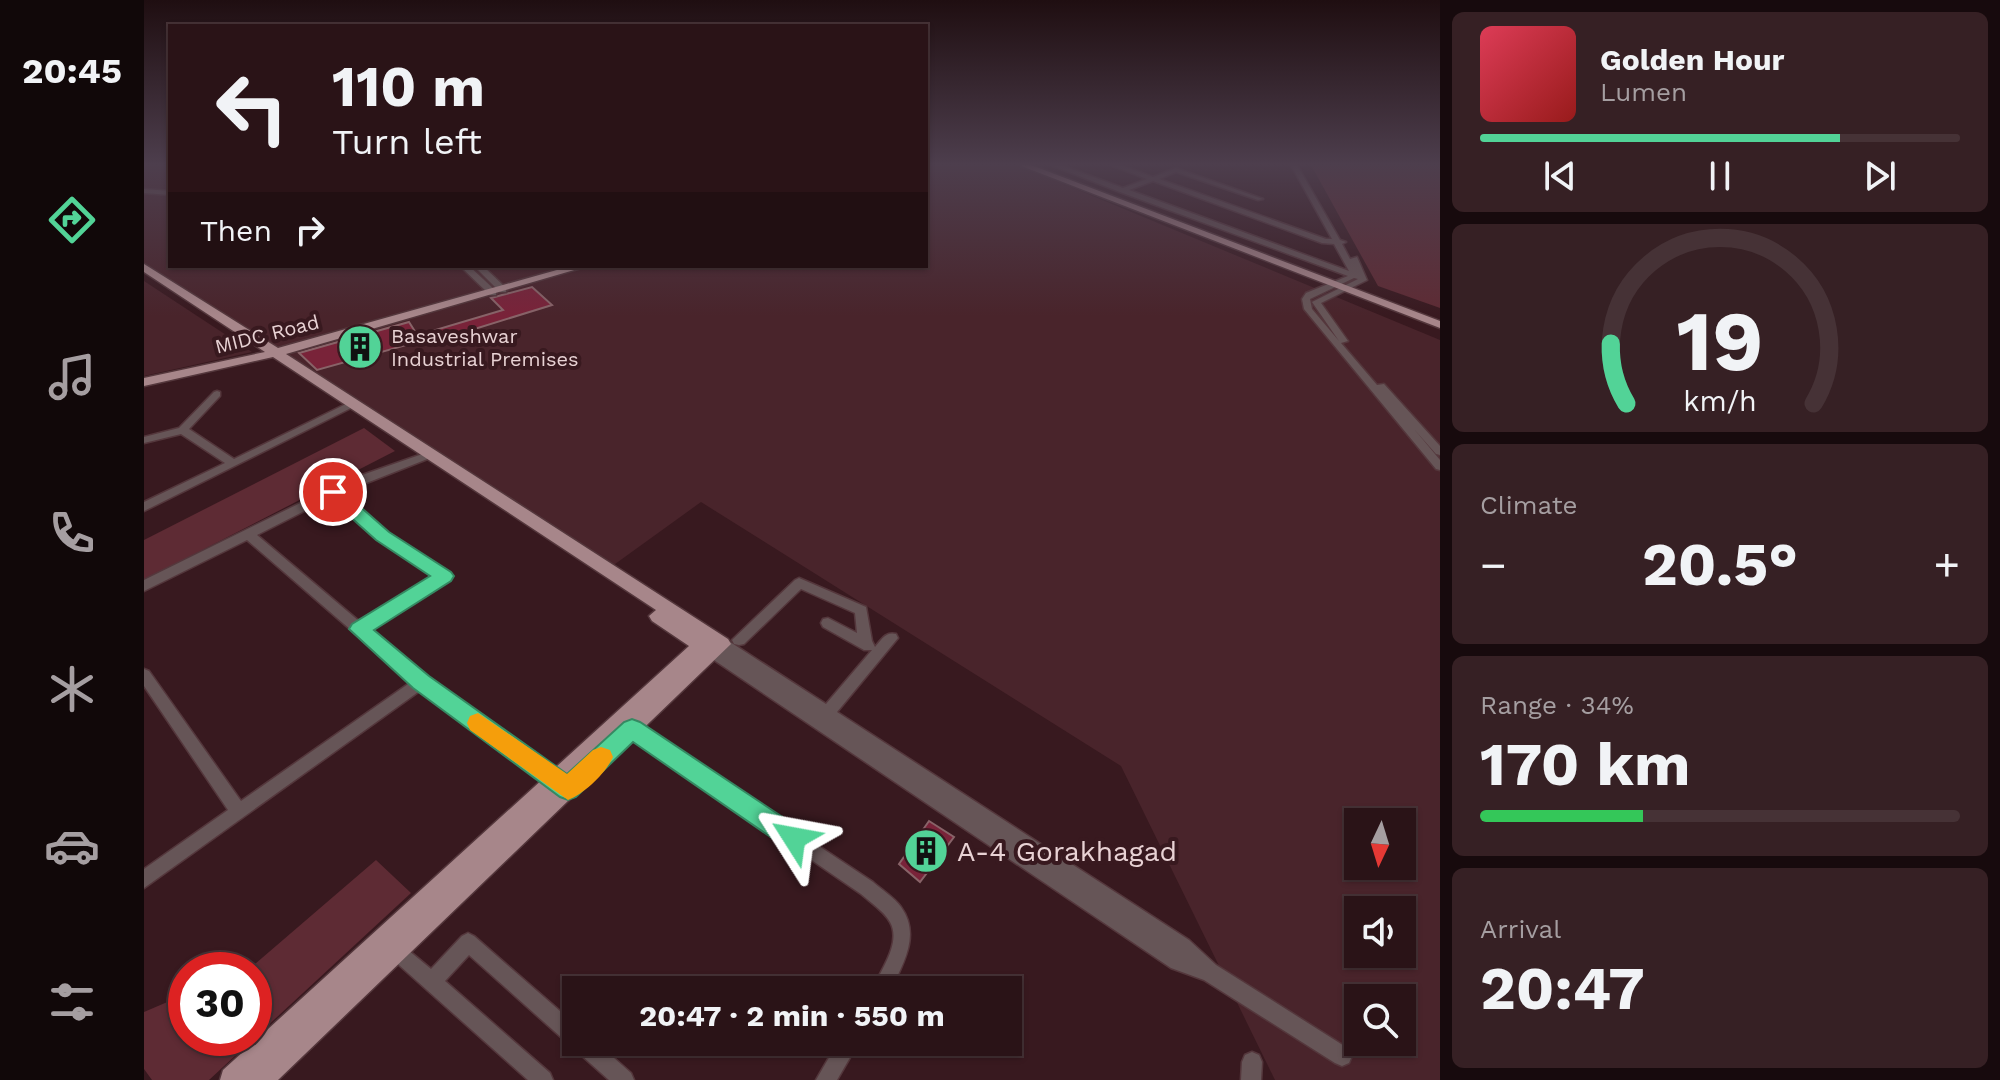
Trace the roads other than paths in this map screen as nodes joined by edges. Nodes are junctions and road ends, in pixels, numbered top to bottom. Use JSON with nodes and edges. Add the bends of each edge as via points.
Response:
{"nodes":[{"id":1,"x":1163,"y":215,"type":"edge"},
{"id":2,"x":1178,"y":215,"type":"edge"},
{"id":3,"x":1183,"y":215,"type":"edge"},
{"id":4,"x":1254,"y":215,"type":"edge"},
{"id":5,"x":1265,"y":215,"type":"edge"},
{"id":6,"x":1326,"y":215,"type":"edge"},
{"id":7,"x":1267,"y":220,"type":"junction"},
{"id":8,"x":1232,"y":235,"type":"junction"},
{"id":9,"x":1325,"y":241,"type":"junction"},
{"id":10,"x":1341,"y":242,"type":"junction"},
{"id":11,"x":144,"y":267,"type":"edge"},
{"id":12,"x":1332,"y":267,"type":"junction"},
{"id":13,"x":467,"y":268,"type":"edge"},
{"id":14,"x":480,"y":268,"type":"edge"},
{"id":15,"x":562,"y":268,"type":"edge"},
{"id":16,"x":575,"y":268,"type":"edge"},
{"id":17,"x":144,"y":274,"type":"edge"},
{"id":18,"x":1349,"y":282,"type":"junction"},
{"id":19,"x":496,"y":289,"type":"junction"},
{"id":20,"x":1440,"y":317,"type":"edge"},
{"id":21,"x":1440,"y":325,"type":"edge"},
{"id":22,"x":268,"y":352,"type":"junction"},
{"id":23,"x":144,"y":380,"type":"edge"},
{"id":24,"x":217,"y":394,"type":"dead end"},
{"id":25,"x":349,"y":406,"type":"junction"},
{"id":26,"x":183,"y":430,"type":"junction"},
{"id":27,"x":144,"y":440,"type":"edge"},
{"id":28,"x":1440,"y":452,"type":"edge"},
{"id":29,"x":425,"y":456,"type":"junction"},
{"id":30,"x":233,"y":463,"type":"junction"},
{"id":31,"x":1440,"y":467,"type":"edge"},
{"id":32,"x":333,"y":492,"type":"junction"},
{"id":33,"x":144,"y":507,"type":"edge"},
{"id":34,"x":248,"y":534,"type":"junction"},
{"id":35,"x":144,"y":586,"type":"edge"},
{"id":36,"x":828,"y":623,"type":"dead end"},
{"id":37,"x":359,"y":629,"type":"junction"},
{"id":38,"x":891,"y":638,"type":"dead end"},
{"id":39,"x":865,"y":642,"type":"junction"},
{"id":40,"x":717,"y":644,"type":"junction"},
{"id":41,"x":877,"y":655,"type":"junction"},
{"id":42,"x":421,"y":682,"type":"junction"},
{"id":43,"x":147,"y":685,"type":"edge"},
{"id":44,"x":827,"y":713,"type":"junction"},
{"id":45,"x":632,"y":728,"type":"junction"},
{"id":46,"x":562,"y":784,"type":"junction"},
{"id":47,"x":238,"y":810,"type":"junction"},
{"id":48,"x":144,"y":879,"type":"edge"},
{"id":49,"x":396,"y":951,"type":"junction"},
{"id":50,"x":1209,"y":972,"type":"junction"},
{"id":51,"x":887,"y":976,"type":"edge"},
{"id":52,"x":431,"y":983,"type":"junction"},
{"id":53,"x":562,"y":1026,"type":"edge"},
{"id":54,"x":597,"y":1056,"type":"edge"},
{"id":55,"x":841,"y":1056,"type":"edge"},
{"id":56,"x":1342,"y":1056,"type":"dead end"},
{"id":57,"x":233,"y":1080,"type":"edge"},
{"id":58,"x":259,"y":1080,"type":"edge"},
{"id":59,"x":543,"y":1080,"type":"edge"},
{"id":60,"x":624,"y":1080,"type":"edge"},
{"id":61,"x":826,"y":1080,"type":"edge"}],
"edges":[{"from":1,"to":18,"type":"main road"},
{"from":2,"to":8,"type":"main road"},
{"from":3,"to":8,"type":"street"},
{"from":4,"to":7,"type":"street"},
{"from":5,"to":7,"type":"street"},
{"from":6,"to":10,"type":"street"},
{"from":7,"to":9,"type":"street"},
{"from":8,"to":12,"type":"street"},
{"from":8,"to":18,"type":"main road"},
{"from":9,"to":10,"type":"street"},
{"from":9,"to":12,"type":"street","via":[[1322,246]]},
{"from":10,"to":18,"type":"street"},
{"from":11,"to":22,"type":"main road"},
{"from":12,"to":18,"type":"street"},
{"from":13,"to":19,"type":"street"},
{"from":14,"to":19,"type":"street"},
{"from":15,"to":19,"type":"main road"},
{"from":16,"to":19,"type":"main road","name":"MIDC Road"},
{"from":17,"to":22,"type":"main road"},
{"from":18,"to":20,"type":"main road"},
{"from":18,"to":21,"type":"main road"},
{"from":18,"to":28,"type":"street","via":[[1315,304]]},
{"from":18,"to":31,"type":"street","via":[[1309,295],[1308,309]]},
{"from":19,"to":22,"type":"main road","name":"MIDC Road"},
{"from":22,"to":23,"type":"main road","name":"MIDC Road"},
{"from":22,"to":25,"type":"main road"},
{"from":24,"to":26,"type":"street"},
{"from":25,"to":29,"type":"main road"},
{"from":25,"to":30,"type":"street"},
{"from":26,"to":27,"type":"street"},
{"from":26,"to":30,"type":"street"},
{"from":29,"to":32,"type":"street"},
{"from":29,"to":40,"type":"main road"},
{"from":30,"to":33,"type":"street"},
{"from":32,"to":34,"type":"street"},
{"from":32,"to":37,"type":"street","via":[[382,536],[444,576]]},
{"from":34,"to":35,"type":"street"},
{"from":34,"to":37,"type":"street"},
{"from":36,"to":39,"type":"street"},
{"from":37,"to":42,"type":"street"},
{"from":38,"to":41,"type":"street"},
{"from":39,"to":40,"type":"street","via":[[861,610],[799,583]]},
{"from":39,"to":41,"type":"street"},
{"from":40,"to":44,"type":"street"},
{"from":40,"to":45,"type":"main road"},
{"from":40,"to":46,"type":"main road"},
{"from":40,"to":50,"type":"street","via":[[1178,961]]},
{"from":41,"to":44,"type":"street"},
{"from":42,"to":46,"type":"street"},
{"from":42,"to":47,"type":"street"},
{"from":43,"to":47,"type":"street"},
{"from":44,"to":50,"type":"street","via":[[1183,946]]},
{"from":45,"to":46,"type":"main road"},
{"from":45,"to":51,"type":"street","via":[[867,888],[895,913],[902,941]]},
{"from":46,"to":49,"type":"main road"},
{"from":46,"to":57,"type":"main road"},
{"from":47,"to":48,"type":"street"},
{"from":49,"to":52,"type":"street"},
{"from":49,"to":58,"type":"main road"},
{"from":50,"to":56,"type":"street"},
{"from":52,"to":53,"type":"street","via":[[468,942]]},
{"from":52,"to":59,"type":"street"},
{"from":54,"to":60,"type":"street"},
{"from":55,"to":61,"type":"street"}]}
